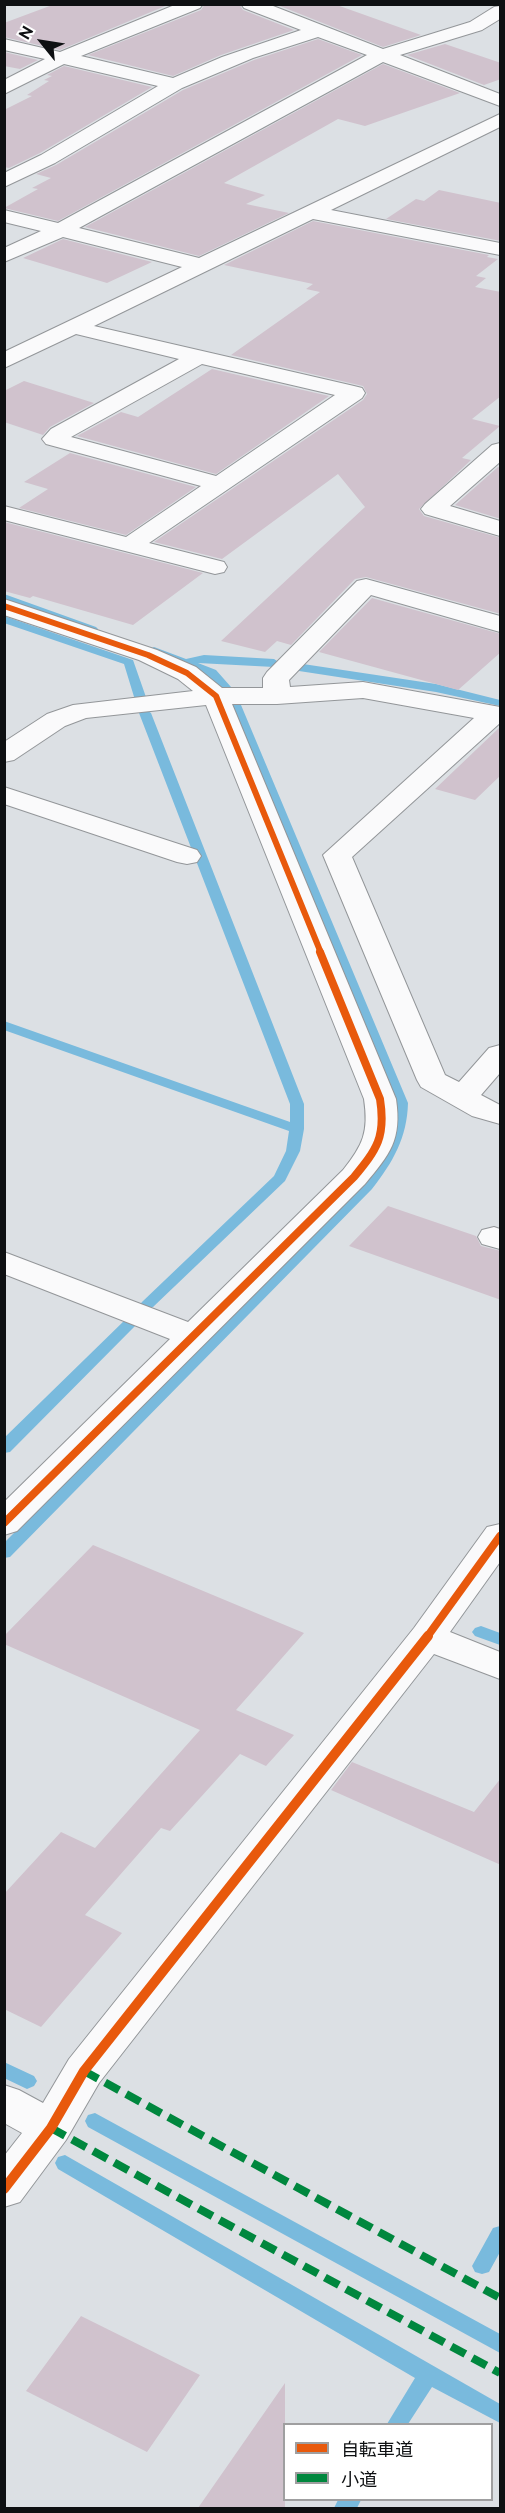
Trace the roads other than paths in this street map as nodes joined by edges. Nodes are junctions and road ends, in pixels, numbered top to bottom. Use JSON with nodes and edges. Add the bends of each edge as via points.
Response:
{"nodes":[{"id":1,"x":194,"y":4,"type":"edge"},
{"id":2,"x":249,"y":4,"type":"edge"},
{"id":3,"x":494,"y":4,"type":"edge"},
{"id":4,"x":501,"y":6,"type":"edge"},
{"id":5,"x":501,"y":11,"type":"edge"},
{"id":6,"x":320,"y":30,"type":"junction"},
{"id":7,"x":4,"y":44,"type":"edge"},
{"id":8,"x":382,"y":55,"type":"junction"},
{"id":9,"x":61,"y":58,"type":"junction"},
{"id":10,"x":175,"y":84,"type":"junction"},
{"id":11,"x":4,"y":87,"type":"edge"},
{"id":12,"x":501,"y":100,"type":"edge"},
{"id":13,"x":501,"y":120,"type":"edge"},
{"id":14,"x":4,"y":181,"type":"edge"},
{"id":15,"x":309,"y":212,"type":"junction"},
{"id":16,"x":4,"y":216,"type":"edge"},
{"id":17,"x":61,"y":230,"type":"junction"},
{"id":18,"x":501,"y":249,"type":"edge"},
{"id":19,"x":4,"y":256,"type":"edge"},
{"id":20,"x":201,"y":265,"type":"junction"},
{"id":21,"x":72,"y":327,"type":"junction"},
{"id":22,"x":200,"y":356,"type":"junction"},
{"id":23,"x":4,"y":361,"type":"edge"},
{"id":24,"x":501,"y":450,"type":"edge"},
{"id":25,"x":220,"y":484,"type":"junction"},
{"id":26,"x":4,"y":513,"type":"edge"},
{"id":27,"x":501,"y":529,"type":"edge"},
{"id":28,"x":130,"y":545,"type":"junction"},
{"id":29,"x":215,"y":567,"type":"dead end"},
{"id":30,"x":4,"y":606,"type":"edge"},
{"id":31,"x":501,"y":624,"type":"edge"},
{"id":32,"x":216,"y":696,"type":"junction"},
{"id":33,"x":277,"y":696,"type":"junction"},
{"id":34,"x":498,"y":714,"type":"edge"},
{"id":35,"x":4,"y":754,"type":"edge"},
{"id":36,"x":4,"y":795,"type":"edge"},
{"id":37,"x":187,"y":856,"type":"dead end"},
{"id":38,"x":501,"y":1054,"type":"edge"},
{"id":39,"x":462,"y":1097,"type":"junction"},
{"id":40,"x":501,"y":1115,"type":"edge"},
{"id":41,"x":4,"y":1263,"type":"edge"},
{"id":42,"x":191,"y":1335,"type":"junction"},
{"id":43,"x":4,"y":1524,"type":"edge"},
{"id":44,"x":501,"y":1536,"type":"edge"},
{"id":45,"x":427,"y":1637,"type":"junction"},
{"id":46,"x":501,"y":1666,"type":"edge"},
{"id":47,"x":4,"y":2102,"type":"edge"},
{"id":48,"x":51,"y":2128,"type":"junction"},
{"id":49,"x":4,"y":2189,"type":"edge"}],
"edges":[{"from":1,"to":9,"type":"street"},
{"from":2,"to":6,"type":"street"},
{"from":3,"to":4,"type":"street"},
{"from":5,"to":8,"type":"street","via":[[476,26]]},
{"from":6,"to":8,"type":"street"},
{"from":6,"to":10,"type":"street"},
{"from":7,"to":9,"type":"street"},
{"from":8,"to":12,"type":"street"},
{"from":8,"to":17,"type":"street"},
{"from":9,"to":10,"type":"street"},
{"from":9,"to":11,"type":"street"},
{"from":10,"to":14,"type":"street"},
{"from":13,"to":15,"type":"street"},
{"from":15,"to":18,"type":"street"},
{"from":15,"to":20,"type":"street"},
{"from":16,"to":17,"type":"street"},
{"from":17,"to":19,"type":"street"},
{"from":17,"to":20,"type":"street"},
{"from":20,"to":21,"type":"street"},
{"from":21,"to":22,"type":"street"},
{"from":21,"to":23,"type":"street"},
{"from":22,"to":25,"type":"street","via":[[354,393]]},
{"from":22,"to":25,"type":"street","via":[[54,439]]},
{"from":24,"to":27,"type":"street","via":[[433,509]]},
{"from":25,"to":28,"type":"street"},
{"from":26,"to":28,"type":"street"},
{"from":28,"to":29,"type":"street"},
{"from":30,"to":32,"type":"street","via":[[148,655],[187,673]]},
{"from":31,"to":33,"type":"street","via":[[366,586],[276,678]]},
{"from":32,"to":33,"type":"street"},
{"from":32,"to":35,"type":"street","via":[[82,711],[56,720]]},
{"from":32,"to":42,"type":"street","via":[[380,1099],[382,1118],[376,1150],[354,1177]]},
{"from":33,"to":34,"type":"street","via":[[363,690]]},
{"from":34,"to":39,"type":"street","via":[[337,855],[432,1080]]},
{"from":36,"to":37,"type":"street"},
{"from":38,"to":39,"type":"street"},
{"from":39,"to":40,"type":"street"},
{"from":41,"to":42,"type":"street"},
{"from":42,"to":43,"type":"street"},
{"from":44,"to":45,"type":"street"},
{"from":45,"to":46,"type":"street"},
{"from":45,"to":48,"type":"street","via":[[84,2071]]},
{"from":47,"to":48,"type":"street"},
{"from":48,"to":49,"type":"street"}]}
